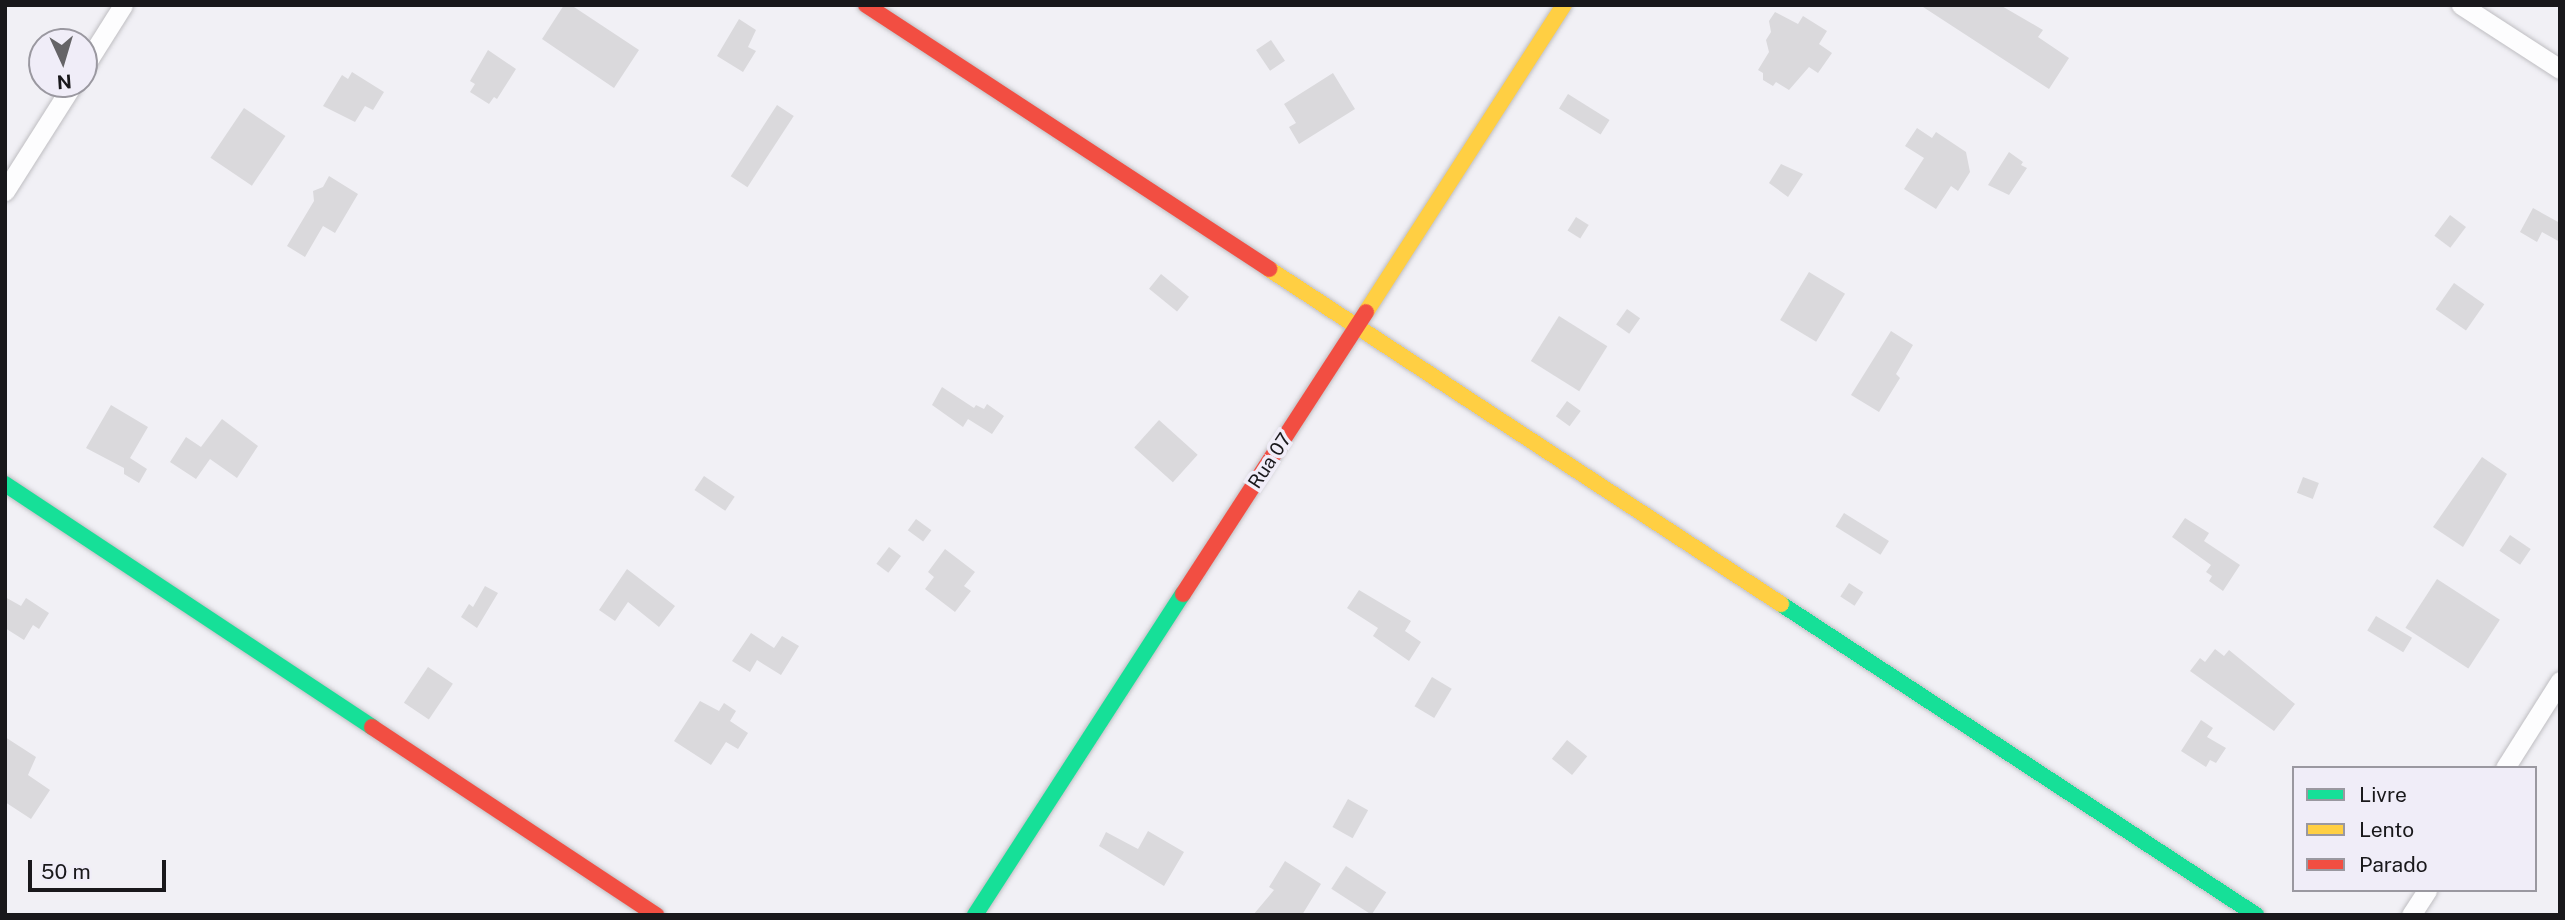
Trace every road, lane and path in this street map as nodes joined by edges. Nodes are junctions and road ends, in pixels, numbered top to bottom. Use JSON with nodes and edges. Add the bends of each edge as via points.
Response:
{"nodes":[{"id":1,"x":123,"y":5,"type":"edge"},
{"id":2,"x":866,"y":5,"type":"edge"},
{"id":3,"x":1564,"y":5,"type":"edge"},
{"id":4,"x":2461,"y":5,"type":"edge"},
{"id":5,"x":98,"y":45,"type":"edge"},
{"id":6,"x":2560,"y":69,"type":"edge"},
{"id":7,"x":64,"y":98,"type":"edge"},
{"id":8,"x":5,"y":191,"type":"edge"},
{"id":9,"x":1357,"y":327,"type":"junction"},
{"id":10,"x":5,"y":484,"type":"edge"},
{"id":11,"x":2560,"y":681,"type":"edge"},
{"id":12,"x":2505,"y":766,"type":"edge"},
{"id":13,"x":2426,"y":892,"type":"edge"},
{"id":14,"x":656,"y":915,"type":"edge"},
{"id":15,"x":975,"y":915,"type":"edge"},
{"id":16,"x":2256,"y":915,"type":"edge"},
{"id":17,"x":2411,"y":915,"type":"edge"}],
"edges":[{"from":1,"to":5,"type":"street"},
{"from":2,"to":9,"type":"street"},
{"from":3,"to":9,"type":"street","name":"Rua 07"},
{"from":4,"to":6,"type":"street"},
{"from":7,"to":8,"type":"street"},
{"from":9,"to":15,"type":"street","name":"Rua 07"},
{"from":9,"to":16,"type":"street"},
{"from":10,"to":14,"type":"street"},
{"from":11,"to":12,"type":"street"},
{"from":13,"to":17,"type":"street"}]}
